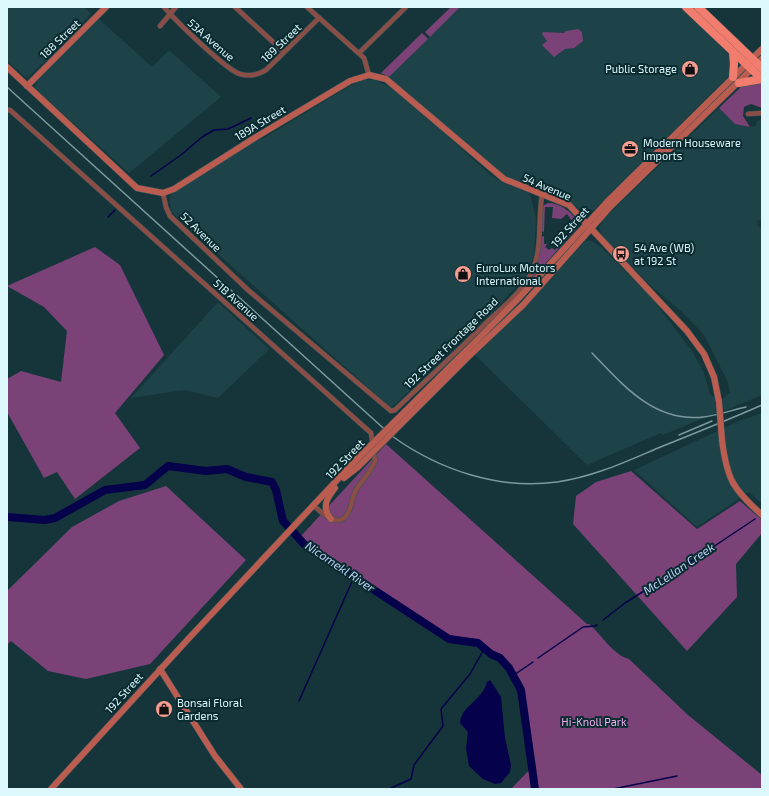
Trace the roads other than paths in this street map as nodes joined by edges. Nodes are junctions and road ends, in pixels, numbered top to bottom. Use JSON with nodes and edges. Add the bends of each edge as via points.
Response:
{"nodes":[{"id":1,"x":106,"y":7,"type":"edge"},
{"id":2,"x":164,"y":7,"type":"edge"},
{"id":3,"x":176,"y":7,"type":"edge"},
{"id":4,"x":235,"y":7,"type":"edge"},
{"id":5,"x":307,"y":7,"type":"edge"},
{"id":6,"x":686,"y":7,"type":"edge"},
{"id":7,"x":698,"y":7,"type":"edge"},
{"id":8,"x":404,"y":8,"type":"edge"},
{"id":9,"x":170,"y":14,"type":"junction"},
{"id":10,"x":319,"y":18,"type":"junction"},
{"id":11,"x":160,"y":26,"type":"dead end"},
{"id":12,"x":762,"y":49,"type":"edge"},
{"id":13,"x":284,"y":52,"type":"junction"},
{"id":14,"x":733,"y":52,"type":"junction"},
{"id":15,"x":359,"y":53,"type":"junction"},
{"id":16,"x":755,"y":64,"type":"edge"},
{"id":17,"x":7,"y":67,"type":"edge"},
{"id":18,"x":370,"y":75,"type":"junction"},
{"id":19,"x":252,"y":76,"type":"joint"},
{"id":20,"x":762,"y":79,"type":"edge"},
{"id":21,"x":736,"y":80,"type":"junction"},
{"id":22,"x":27,"y":86,"type":"junction"},
{"id":23,"x":7,"y":110,"type":"edge"},
{"id":24,"x":748,"y":114,"type":"dead end"},
{"id":25,"x":762,"y":114,"type":"edge"},
{"id":26,"x":163,"y":193,"type":"junction"},
{"id":27,"x":542,"y":195,"type":"junction"},
{"id":28,"x":589,"y":227,"type":"junction"},
{"id":29,"x":540,"y":275,"type":"junction"},
{"id":30,"x":523,"y":305,"type":"junction"},
{"id":31,"x":317,"y":350,"type":"joint"},
{"id":32,"x":468,"y":353,"type":"junction"},
{"id":33,"x":356,"y":465,"type":"junction"},
{"id":34,"x":346,"y":476,"type":"junction"},
{"id":35,"x":329,"y":490,"type":"junction"},
{"id":36,"x":313,"y":505,"type":"junction"},
{"id":37,"x":762,"y":515,"type":"edge"},
{"id":38,"x":330,"y":519,"type":"junction"},
{"id":39,"x":160,"y":669,"type":"junction"},
{"id":40,"x":51,"y":789,"type":"edge"},
{"id":41,"x":241,"y":789,"type":"edge"}],
"edges":[{"from":1,"to":22,"type":"main road","name":"188 Street"},
{"from":2,"to":9,"type":"street","name":"53A Avenue"},
{"from":3,"to":9,"type":"street"},
{"from":4,"to":13,"type":"street"},
{"from":5,"to":10,"type":"street"},
{"from":6,"to":14,"type":"highway"},
{"from":7,"to":16,"type":"highway"},
{"from":8,"to":15,"type":"street"},
{"from":9,"to":11,"type":"street"},
{"from":9,"to":19,"type":"street","name":"53A Avenue","via":[[231,69]]},
{"from":10,"to":13,"type":"street","name":"189 Street"},
{"from":10,"to":15,"type":"street"},
{"from":12,"to":16,"type":"main road","name":"192 Street"},
{"from":13,"to":19,"type":"street","name":"189 Street","via":[[266,70]]},
{"from":14,"to":16,"type":"highway"},
{"from":14,"to":21,"type":"highway"},
{"from":15,"to":18,"type":"street","via":[[367,62]]},
{"from":16,"to":20,"type":"highway"},
{"from":16,"to":21,"type":"main road","name":"192 Street"},
{"from":17,"to":22,"type":"main road"},
{"from":18,"to":26,"type":"main road","name":"189A Street","via":[[350,81],[174,189]]},
{"from":18,"to":27,"type":"main road","name":"54 Avenue","via":[[391,83],[488,168],[504,179]]},
{"from":20,"to":21,"type":"highway"},
{"from":21,"to":28,"type":"main road","name":"192 Street"},
{"from":22,"to":26,"type":"main road","via":[[137,188]]},
{"from":23,"to":38,"type":"street","name":"51B Avenue","via":[[371,433],[373,464],[356,491],[346,517],[339,520]]},
{"from":24,"to":25,"type":"street"},
{"from":26,"to":31,"type":"street","name":"52 Avenue","via":[[170,216],[248,290]]},
{"from":27,"to":28,"type":"main road","name":"54 Avenue","via":[[569,205]]},
{"from":27,"to":31,"type":"street","name":"192 Street Frontage Road","via":[[537,257],[526,282],[394,410],[389,411]]},
{"from":28,"to":29,"type":"main road","name":"192 Street"},
{"from":28,"to":30,"type":"main road","name":"192 Street"},
{"from":28,"to":37,"type":"main road","name":"54 Avenue","bridge":true,"via":[[695,340],[704,354],[714,377],[719,402],[726,467],[741,496]]},
{"from":29,"to":30,"type":"main road","via":[[535,286],[524,298]]},
{"from":29,"to":32,"type":"main road","name":"192 Street"},
{"from":30,"to":32,"type":"main road","name":"192 Street"},
{"from":32,"to":33,"type":"main road","name":"192 Street","bridge":true},
{"from":33,"to":34,"type":"main road","name":"192 Street"},
{"from":33,"to":35,"type":"main road","name":"192 Street"},
{"from":34,"to":35,"type":"main road","name":"192 Street"},
{"from":34,"to":38,"type":"main road","via":[[331,493],[325,505],[325,512]]},
{"from":35,"to":36,"type":"main road","name":"192 Street"},
{"from":36,"to":38,"type":"street"},
{"from":36,"to":39,"type":"main road","name":"192 Street"},
{"from":39,"to":40,"type":"main road","name":"192 Street"},
{"from":39,"to":41,"type":"main road","via":[[215,756]]}]}
